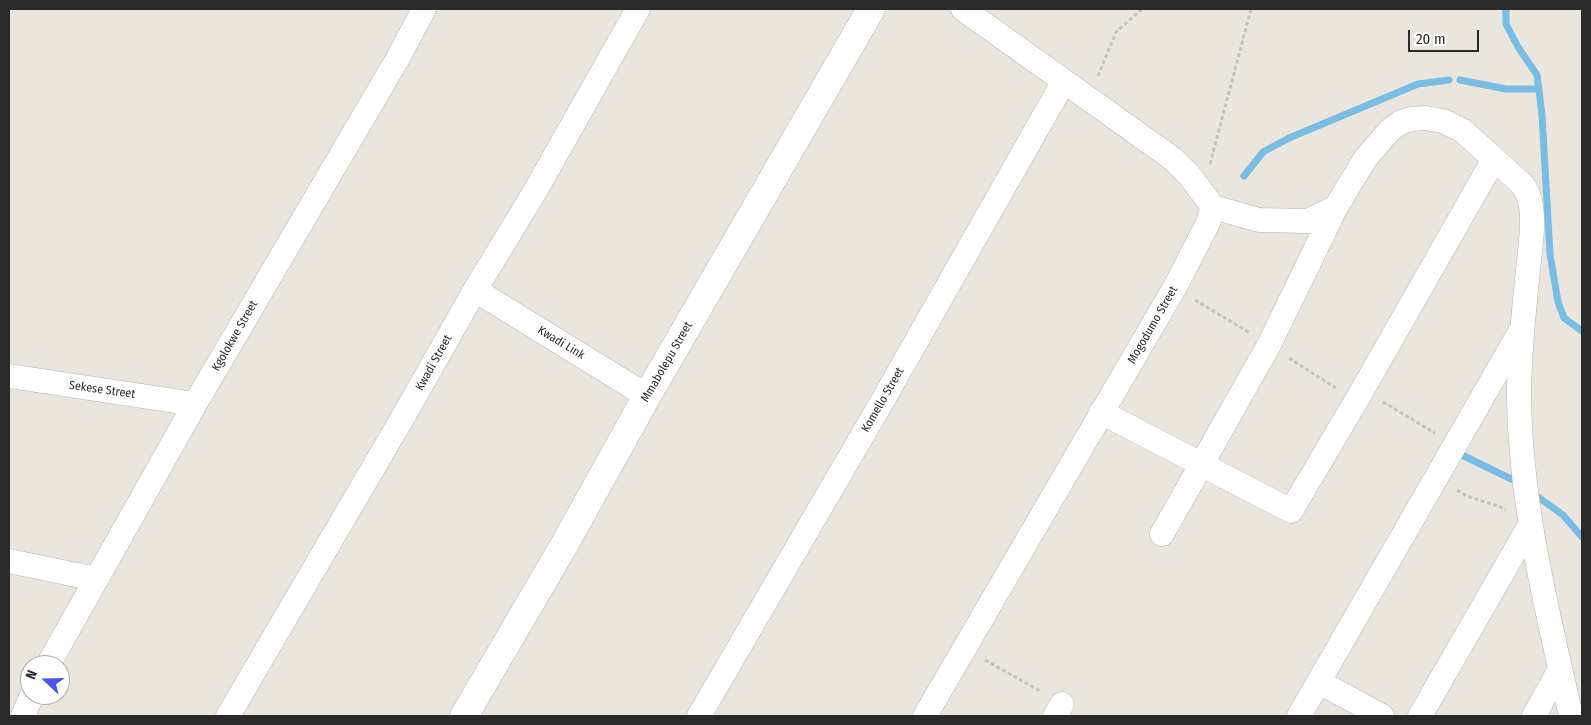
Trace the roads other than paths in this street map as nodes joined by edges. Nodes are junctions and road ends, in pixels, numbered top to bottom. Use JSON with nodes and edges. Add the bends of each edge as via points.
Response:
{"nodes":[{"id":1,"x":424,"y":9,"type":"edge"},
{"id":2,"x":638,"y":9,"type":"edge"},
{"id":3,"x":871,"y":9,"type":"edge"},
{"id":4,"x":963,"y":9,"type":"edge"},
{"id":5,"x":1064,"y":81,"type":"junction"},
{"id":6,"x":1494,"y":160,"type":"junction"},
{"id":7,"x":1208,"y":199,"type":"junction"},
{"id":8,"x":1336,"y":207,"type":"junction"},
{"id":9,"x":475,"y":290,"type":"junction"},
{"id":10,"x":1522,"y":329,"type":"junction"},
{"id":11,"x":9,"y":376,"type":"edge"},
{"id":12,"x":648,"y":396,"type":"junction"},
{"id":13,"x":195,"y":404,"type":"junction"},
{"id":14,"x":1101,"y":412,"type":"junction"},
{"id":15,"x":1203,"y":465,"type":"junction"},
{"id":16,"x":1530,"y":525,"type":"junction"},
{"id":17,"x":1162,"y":534,"type":"dead end"},
{"id":18,"x":9,"y":561,"type":"edge"},
{"id":19,"x":96,"y":579,"type":"junction"},
{"id":20,"x":54,"y":655,"type":"edge"},
{"id":21,"x":1560,"y":669,"type":"junction"},
{"id":22,"x":1319,"y":682,"type":"junction"},
{"id":23,"x":228,"y":716,"type":"edge"},
{"id":24,"x":464,"y":716,"type":"edge"},
{"id":25,"x":699,"y":716,"type":"edge"},
{"id":26,"x":925,"y":716,"type":"edge"},
{"id":27,"x":1299,"y":716,"type":"edge"},
{"id":28,"x":1382,"y":716,"type":"edge"},
{"id":29,"x":1420,"y":716,"type":"edge"},
{"id":30,"x":1534,"y":716,"type":"edge"},
{"id":31,"x":1571,"y":716,"type":"edge"}],
"edges":[{"from":1,"to":13,"type":"street","name":"Kgolokwe Street"},
{"from":2,"to":9,"type":"street","name":"Kwadi Street"},
{"from":3,"to":12,"type":"street","name":"Mmabolepu Street"},
{"from":4,"to":5,"type":"street"},
{"from":5,"to":7,"type":"street","via":[[1173,159]]},
{"from":5,"to":25,"type":"street","name":"Komello Street","via":[[880,407]]},
{"from":6,"to":8,"type":"street","via":[[1463,132],[1443,121],[1425,118],[1401,122],[1389,130],[1365,159]]},
{"from":6,"to":10,"type":"street","via":[[1523,185],[1531,206],[1532,230]]},
{"from":6,"to":15,"type":"street","via":[[1291,511]]},
{"from":7,"to":8,"type":"street","via":[[1258,220],[1308,220]]},
{"from":7,"to":14,"type":"street","name":"Mogodumo Street","via":[[1208,223],[1175,287]]},
{"from":8,"to":15,"type":"street","via":[[1270,345]]},
{"from":9,"to":12,"type":"street","name":"Kwadi Link"},
{"from":9,"to":23,"type":"street","name":"Kwadi Street"},
{"from":10,"to":16,"type":"street","via":[[1519,395]]},
{"from":10,"to":22,"type":"street"},
{"from":11,"to":13,"type":"street","name":"Sekese Street"},
{"from":12,"to":24,"type":"street","name":"Mmabolepu Street"},
{"from":13,"to":19,"type":"street","name":"Kgolokwe Street"},
{"from":14,"to":15,"type":"street"},
{"from":14,"to":26,"type":"street","name":"Mogodumo Street"},
{"from":15,"to":17,"type":"street"},
{"from":16,"to":21,"type":"street"},
{"from":16,"to":29,"type":"street"},
{"from":18,"to":19,"type":"street"},
{"from":19,"to":20,"type":"street","name":"Kgolokwe Street"},
{"from":21,"to":30,"type":"street"},
{"from":21,"to":31,"type":"street"},
{"from":22,"to":27,"type":"street"},
{"from":22,"to":28,"type":"street"}]}
